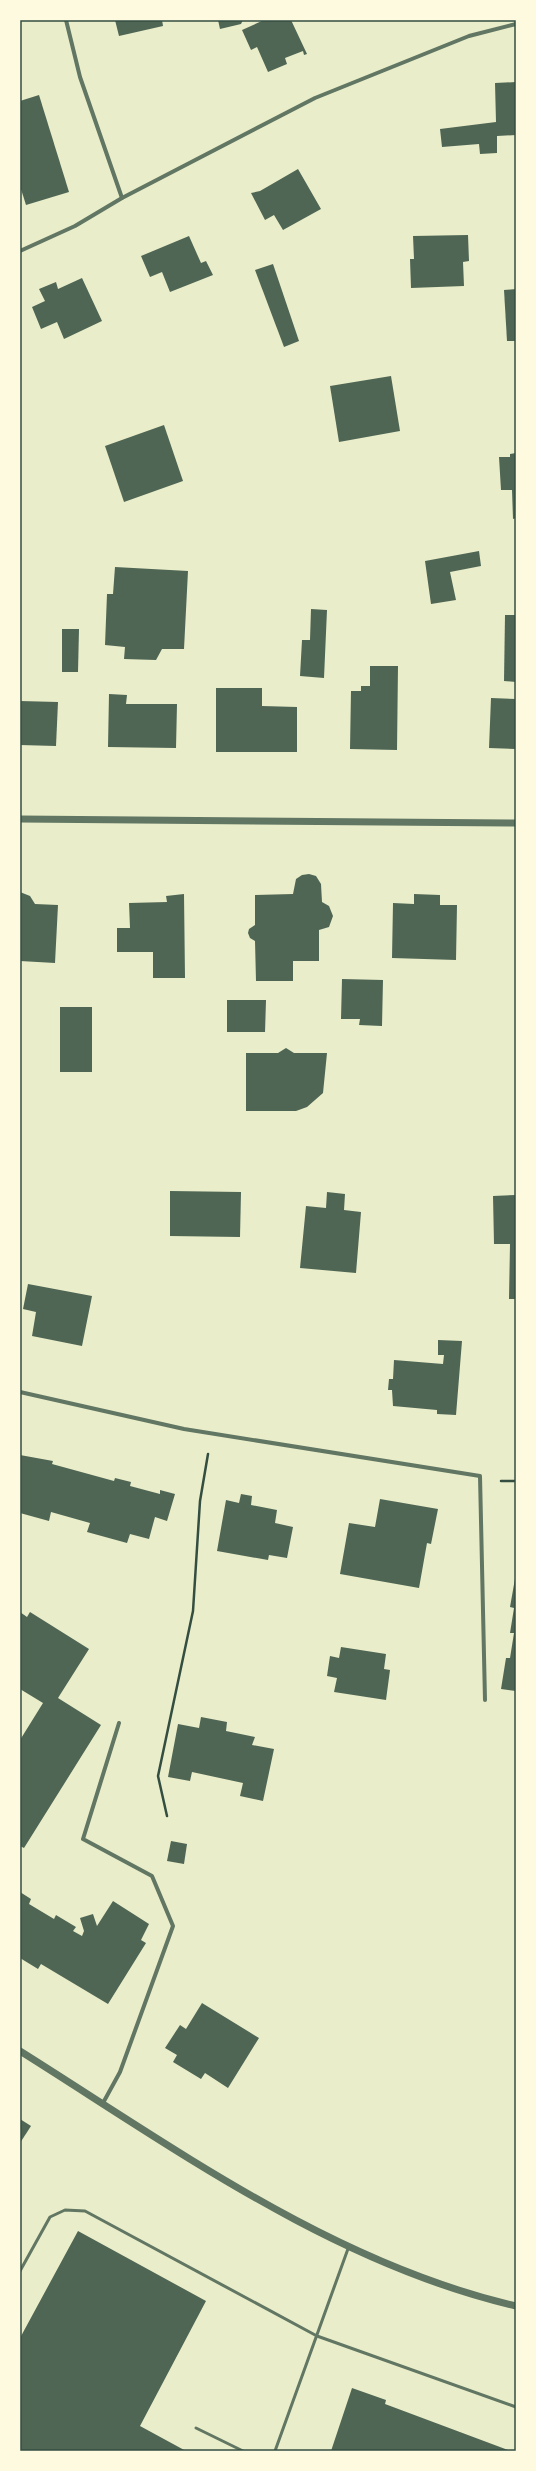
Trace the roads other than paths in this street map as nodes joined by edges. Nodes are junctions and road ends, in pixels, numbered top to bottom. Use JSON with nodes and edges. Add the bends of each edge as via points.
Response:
{"nodes":[{"id":1,"x":66,"y":20,"type":"edge"},
{"id":2,"x":516,"y":24,"type":"edge"},
{"id":3,"x":122,"y":198,"type":"junction"},
{"id":4,"x":20,"y":251,"type":"edge"},
{"id":5,"x":20,"y":819,"type":"edge"},
{"id":6,"x":516,"y":823,"type":"edge"},
{"id":7,"x":20,"y":1392,"type":"edge"},
{"id":8,"x":485,"y":1700,"type":"dead end"},
{"id":9,"x":119,"y":1723,"type":"dead end"},
{"id":10,"x":20,"y":2051,"type":"edge"},
{"id":11,"x":103,"y":2103,"type":"junction"},
{"id":12,"x":349,"y":2246,"type":"junction"},
{"id":13,"x":20,"y":2271,"type":"edge"},
{"id":14,"x":516,"y":2306,"type":"edge"},
{"id":15,"x":317,"y":2336,"type":"junction"},
{"id":16,"x":516,"y":2407,"type":"edge"},
{"id":17,"x":196,"y":2428,"type":"dead end"},
{"id":18,"x":243,"y":2451,"type":"edge"},
{"id":19,"x":275,"y":2451,"type":"edge"}],
"edges":[{"from":1,"to":3,"type":"street","via":[[80,77]]},
{"from":2,"to":3,"type":"street","via":[[469,36],[315,98]]},
{"from":3,"to":4,"type":"street","via":[[75,226]]},
{"from":5,"to":6,"type":"street"},
{"from":7,"to":8,"type":"street","via":[[211,1434],[480,1476]]},
{"from":9,"to":11,"type":"street","via":[[83,1838],[152,1876],[172,1926],[120,2072]]},
{"from":10,"to":11,"type":"street"},
{"from":11,"to":12,"type":"street","via":[[246,2192]]},
{"from":12,"to":14,"type":"street","via":[[429,2279]]},
{"from":12,"to":15,"type":"lane"},
{"from":13,"to":15,"type":"lane","via":[[50,2217],[65,2210],[85,2211]]},
{"from":15,"to":16,"type":"lane"},
{"from":15,"to":19,"type":"lane"},
{"from":17,"to":18,"type":"lane"}]}
